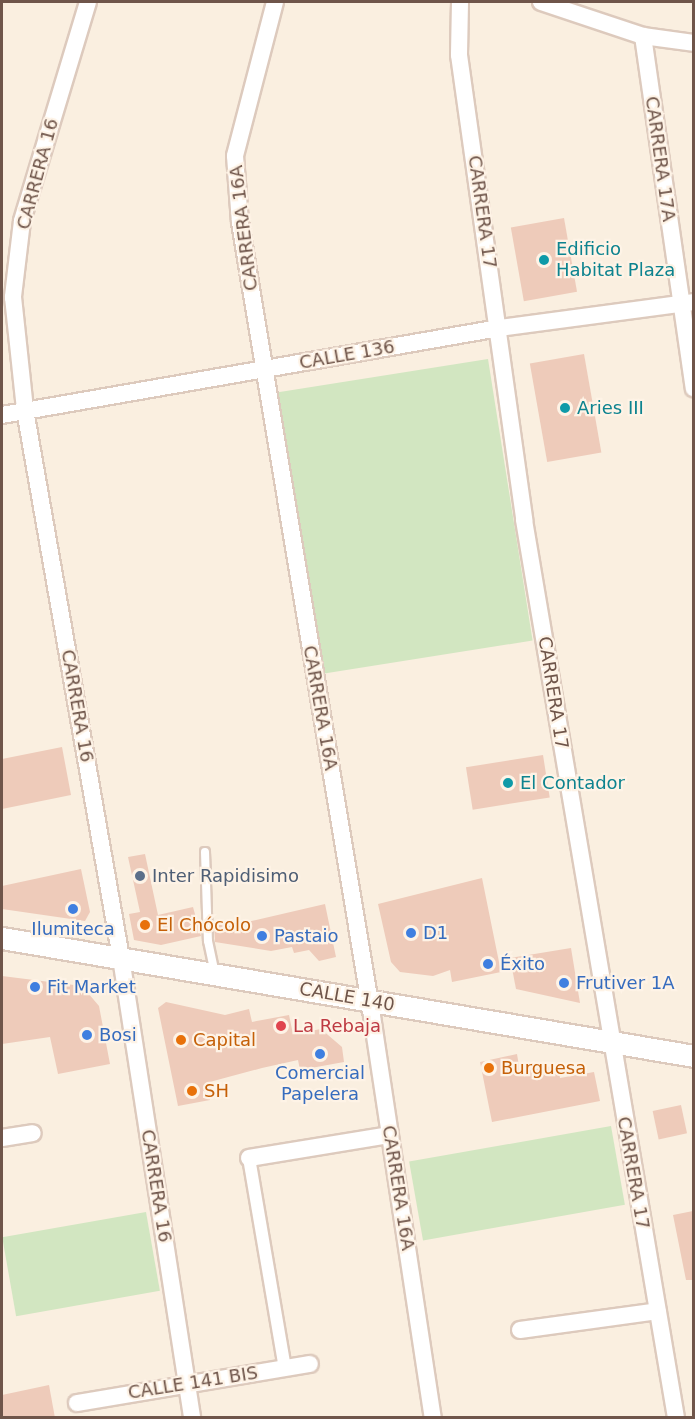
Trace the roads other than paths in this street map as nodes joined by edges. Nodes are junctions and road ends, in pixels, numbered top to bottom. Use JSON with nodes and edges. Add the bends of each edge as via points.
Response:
{"nodes":[{"id":1,"x":88,"y":2,"type":"edge"},
{"id":2,"x":275,"y":2,"type":"edge"},
{"id":3,"x":460,"y":2,"type":"edge"},
{"id":4,"x":541,"y":2,"type":"edge"},
{"id":5,"x":643,"y":36,"type":"junction"},
{"id":6,"x":693,"y":43,"type":"edge"},
{"id":7,"x":687,"y":303,"type":"edge"},
{"id":8,"x":499,"y":328,"type":"junction"},
{"id":9,"x":264,"y":369,"type":"junction"},
{"id":10,"x":693,"y":388,"type":"edge"},
{"id":11,"x":25,"y":410,"type":"junction"},
{"id":12,"x":2,"y":415,"type":"edge"},
{"id":13,"x":205,"y":852,"type":"dead end"},
{"id":14,"x":2,"y":938,"type":"edge"},
{"id":15,"x":120,"y":958,"type":"junction"},
{"id":16,"x":215,"y":974,"type":"junction"},
{"id":17,"x":370,"y":1001,"type":"junction"},
{"id":18,"x":609,"y":1041,"type":"junction"},
{"id":19,"x":693,"y":1056,"type":"edge"},
{"id":20,"x":33,"y":1133,"type":"dead end"},
{"id":21,"x":390,"y":1135,"type":"junction"},
{"id":22,"x":2,"y":1138,"type":"edge"},
{"id":23,"x":249,"y":1158,"type":"joint"},
{"id":24,"x":658,"y":1311,"type":"junction"},
{"id":25,"x":520,"y":1330,"type":"dead end"},
{"id":26,"x":310,"y":1364,"type":"dead end"},
{"id":27,"x":285,"y":1368,"type":"junction"},
{"id":28,"x":188,"y":1385,"type":"junction"},
{"id":29,"x":76,"y":1403,"type":"dead end"},
{"id":30,"x":192,"y":1418,"type":"edge"},
{"id":31,"x":433,"y":1418,"type":"edge"},
{"id":32,"x":676,"y":1418,"type":"edge"}],
"edges":[{"from":1,"to":11,"type":"street","name":"CARRERA 16","via":[[22,221],[13,297]]},
{"from":2,"to":9,"type":"street","name":"CARRERA 16A","via":[[235,156],[240,222]]},
{"from":3,"to":8,"type":"street","name":"CARRERA 17","via":[[459,55]]},
{"from":4,"to":5,"type":"street"},
{"from":5,"to":6,"type":"street"},
{"from":5,"to":7,"type":"street","name":"CARRERA 17A"},
{"from":7,"to":8,"type":"street","name":"CALLE 136"},
{"from":7,"to":10,"type":"street","name":"CARRERA 17A"},
{"from":8,"to":9,"type":"street","name":"CALLE 136"},
{"from":8,"to":18,"type":"street","name":"CARRERA 17","via":[[524,520]]},
{"from":9,"to":11,"type":"street","name":"CALLE 136"},
{"from":9,"to":17,"type":"street","name":"CARRERA 16A"},
{"from":11,"to":12,"type":"street","name":"CALLE 136"},
{"from":11,"to":15,"type":"street","name":"CARRERA 16"},
{"from":13,"to":16,"type":"lane","via":[[208,941]]},
{"from":14,"to":15,"type":"street","name":"CALLE 140"},
{"from":15,"to":16,"type":"street","name":"CALLE 140"},
{"from":15,"to":28,"type":"street","name":"CARRERA 16"},
{"from":16,"to":17,"type":"street","name":"CALLE 140"},
{"from":17,"to":18,"type":"street","name":"CALLE 140"},
{"from":17,"to":21,"type":"street","name":"CARRERA 16A"},
{"from":18,"to":19,"type":"street","name":"CALLE 140"},
{"from":18,"to":24,"type":"street","name":"CARRERA 17"},
{"from":20,"to":22,"type":"street"},
{"from":21,"to":23,"type":"street"},
{"from":21,"to":31,"type":"street","name":"CARRERA 16A"},
{"from":23,"to":27,"type":"street"},
{"from":24,"to":25,"type":"street"},
{"from":24,"to":32,"type":"street","name":"CARRERA 17"},
{"from":26,"to":27,"type":"street","name":"CALLE 141 BIS"},
{"from":27,"to":28,"type":"street","name":"CALLE 141 BIS"},
{"from":28,"to":29,"type":"street","name":"CALLE 141 BIS"},
{"from":28,"to":30,"type":"street","name":"CARRERA 16"}]}
